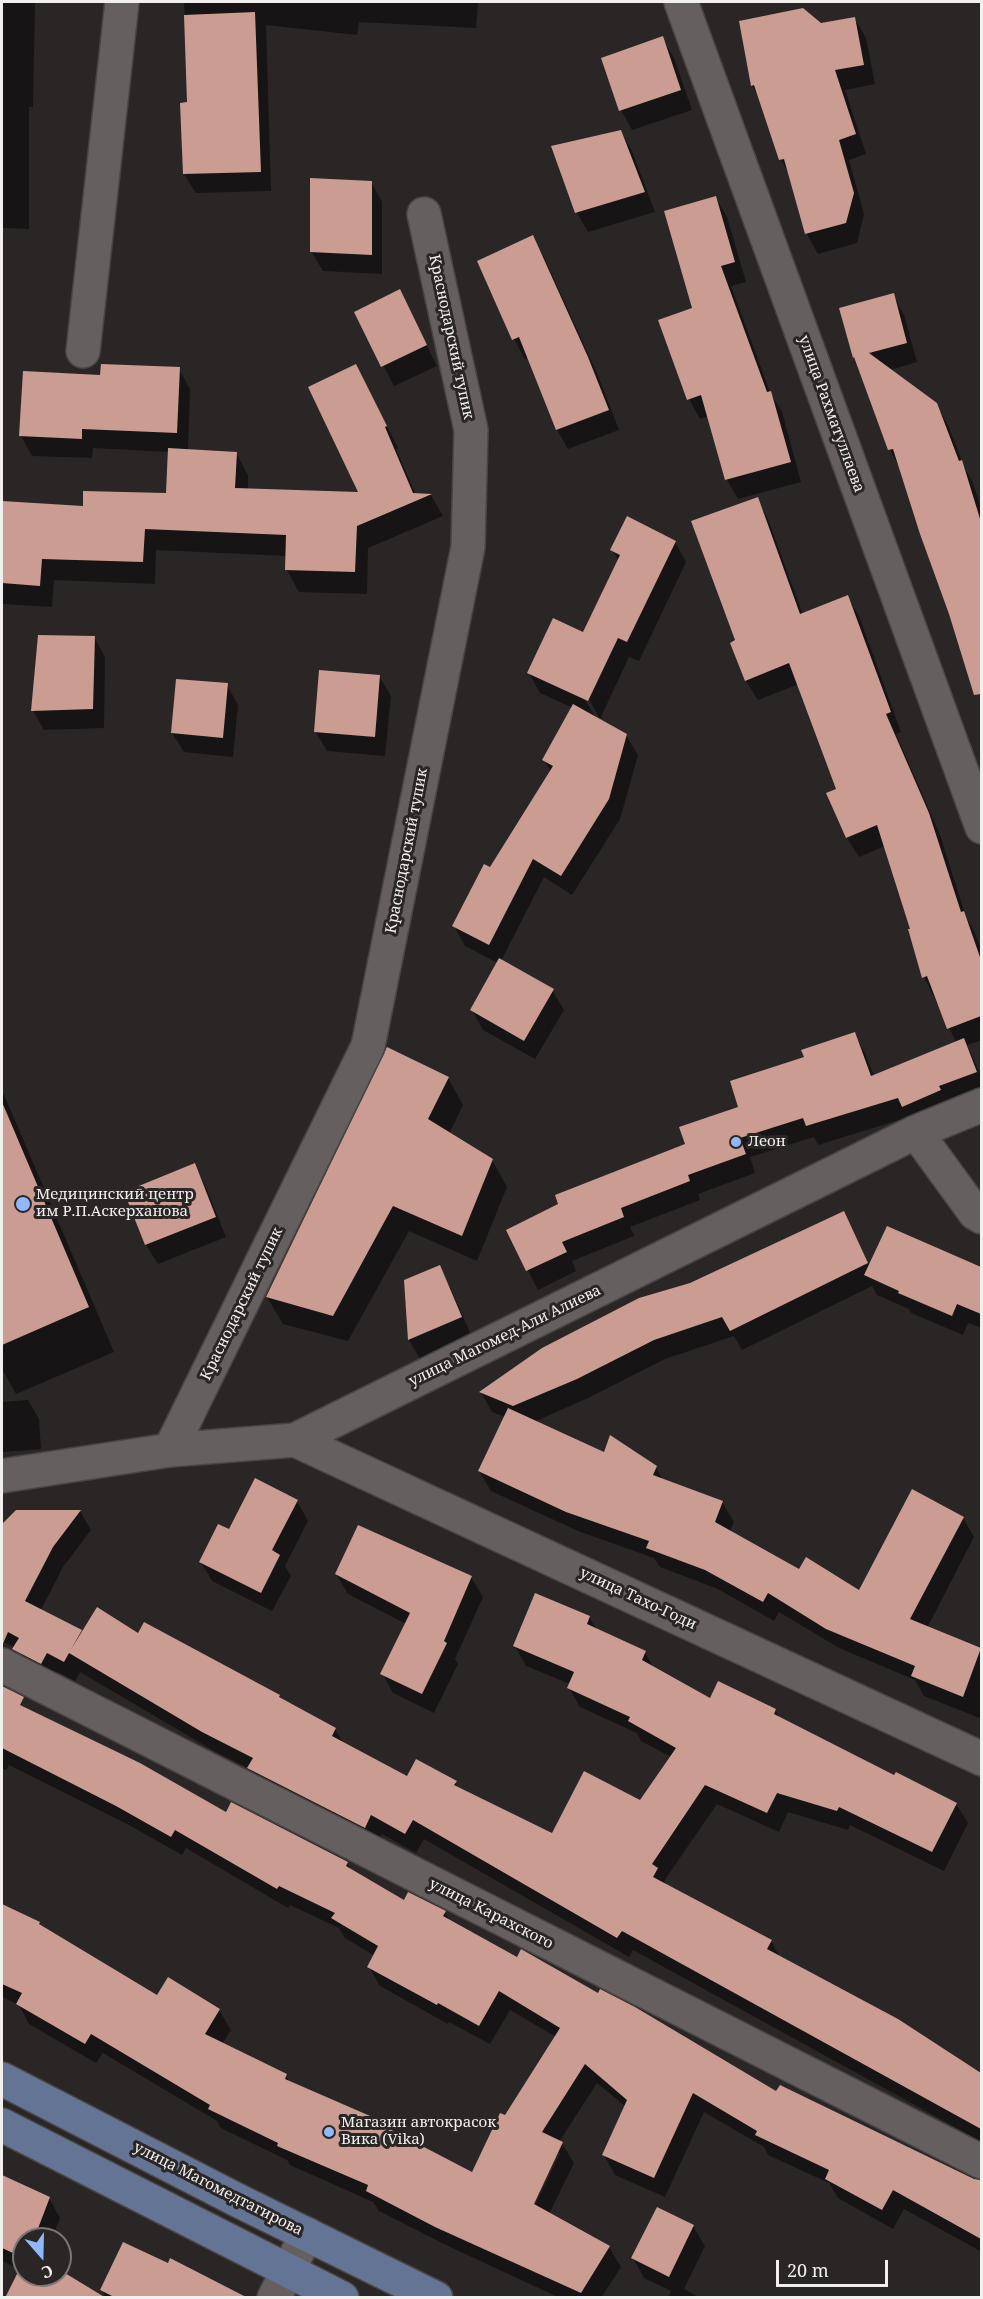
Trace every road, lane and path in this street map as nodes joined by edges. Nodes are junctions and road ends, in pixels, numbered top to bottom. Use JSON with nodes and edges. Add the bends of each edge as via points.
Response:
{"nodes":[{"id":1,"x":122,"y":2,"type":"edge"},
{"id":2,"x":681,"y":2,"type":"edge"},
{"id":3,"x":424,"y":214,"type":"dead end"},
{"id":4,"x":83,"y":351,"type":"dead end"},
{"id":5,"x":981,"y":827,"type":"edge"},
{"id":6,"x":981,"y":1105,"type":"edge"},
{"id":7,"x":915,"y":1132,"type":"junction"},
{"id":8,"x":981,"y":1217,"type":"edge"},
{"id":9,"x":296,"y":1440,"type":"junction"},
{"id":10,"x":170,"y":1449,"type":"junction"},
{"id":11,"x":2,"y":1476,"type":"edge"},
{"id":12,"x":2,"y":1665,"type":"edge"},
{"id":13,"x":981,"y":1759,"type":"edge"},
{"id":14,"x":2,"y":2079,"type":"edge"},
{"id":15,"x":2,"y":2125,"type":"edge"},
{"id":16,"x":981,"y":2162,"type":"edge"},
{"id":17,"x":307,"y":2234,"type":"junction"},
{"id":18,"x":281,"y":2284,"type":"edge"},
{"id":19,"x":342,"y":2298,"type":"edge"},
{"id":20,"x":436,"y":2298,"type":"edge"}],
"edges":[{"from":1,"to":4,"type":"street"},
{"from":2,"to":5,"type":"street","name":"улица Рахматуллаева"},
{"from":3,"to":10,"type":"street","name":"Краснодарский тупик","via":[[471,430],[468,547],[368,1046]]},
{"from":6,"to":7,"type":"street","name":"улица Магомед-Али Алиева"},
{"from":7,"to":8,"type":"street"},
{"from":7,"to":9,"type":"street","name":"улица Магомед-Али Алиева"},
{"from":9,"to":10,"type":"street","name":"улица Магомед-Али Алиева"},
{"from":9,"to":13,"type":"street","name":"улица Тахо-Годи"},
{"from":10,"to":11,"type":"street","name":"улица Магомед-Али Алиева"},
{"from":12,"to":16,"type":"street","name":"улица Карахского"},
{"from":14,"to":17,"type":"main road","name":"улица Магомедтагирова"},
{"from":15,"to":18,"type":"main road"},
{"from":17,"to":18,"type":"street"},
{"from":17,"to":20,"type":"main road","name":"улица Магомедтагирова"},
{"from":18,"to":19,"type":"main road"}]}
